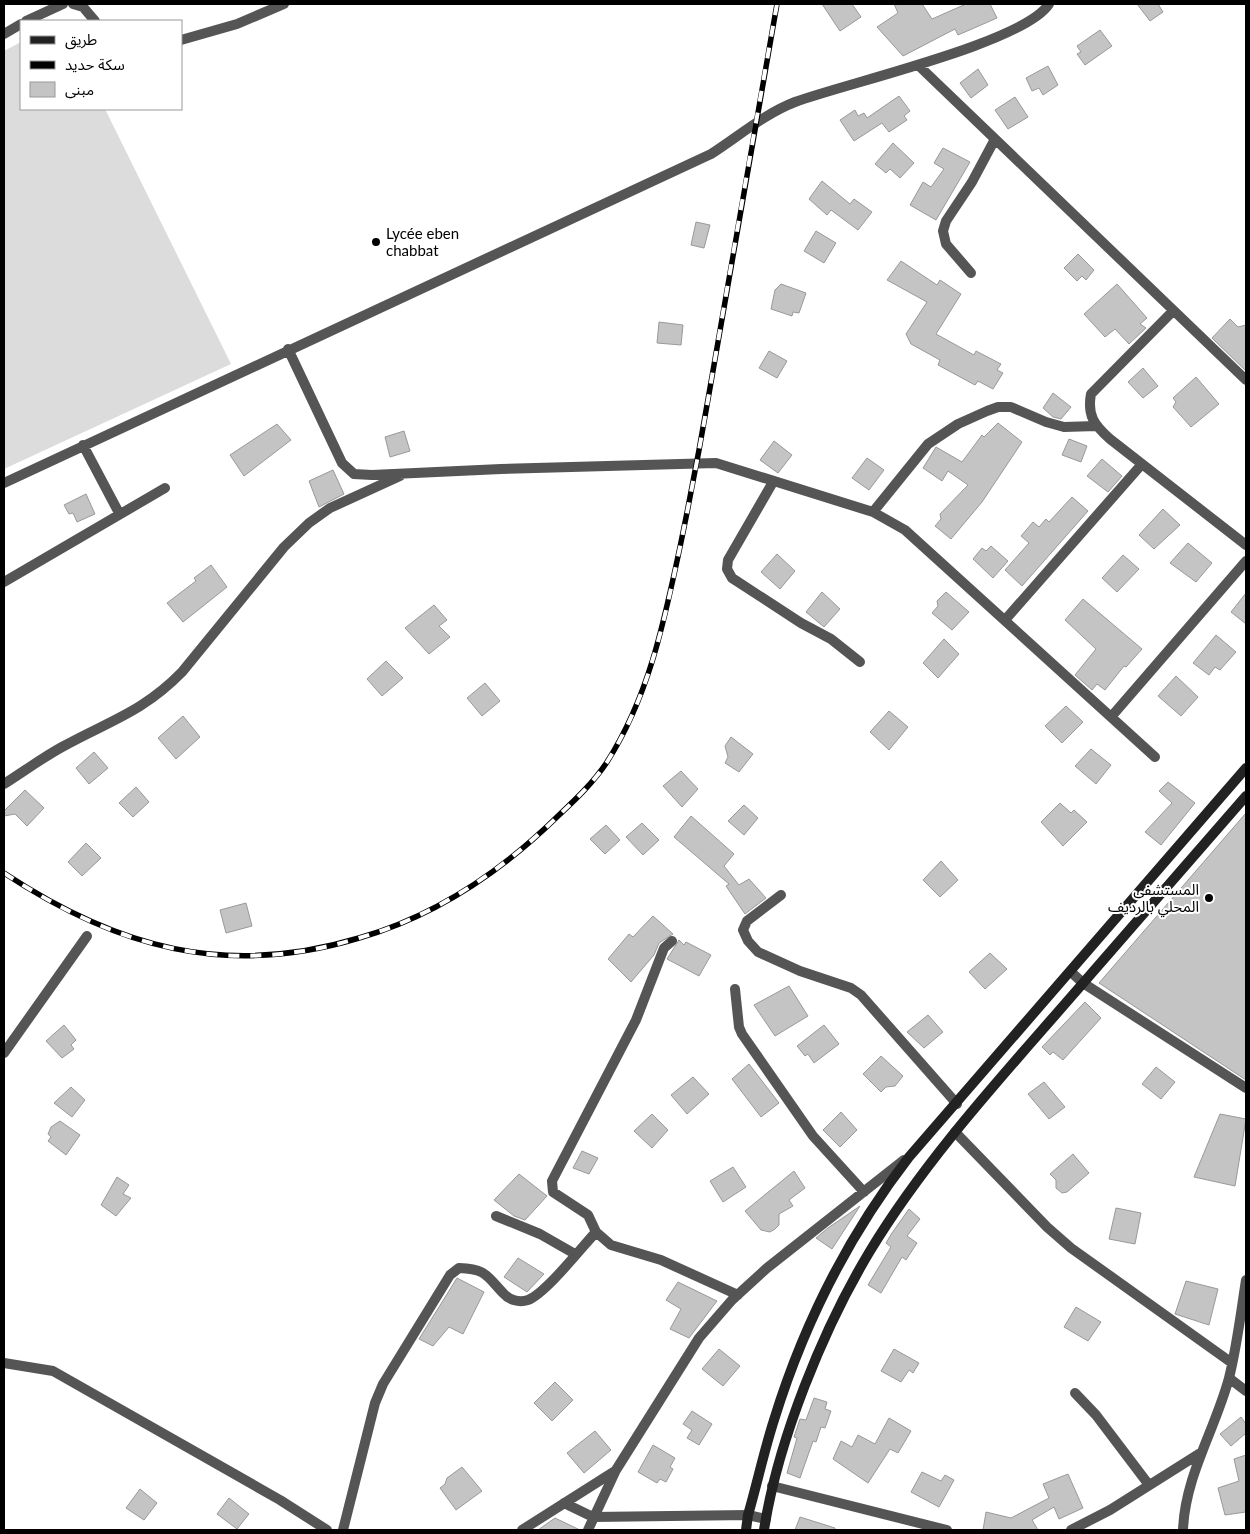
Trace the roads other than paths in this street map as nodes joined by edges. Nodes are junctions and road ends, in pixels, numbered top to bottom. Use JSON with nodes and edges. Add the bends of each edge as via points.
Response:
{"nodes":[{"id":1,"x":63,"y":4,"type":"edge"},
{"id":2,"x":73,"y":4,"type":"edge"},
{"id":3,"x":284,"y":4,"type":"edge"},
{"id":4,"x":1049,"y":4,"type":"edge"},
{"id":5,"x":28,"y":20,"type":"edge"},
{"id":6,"x":94,"y":20,"type":"edge"},
{"id":7,"x":20,"y":25,"type":"edge"},
{"id":8,"x":4,"y":34,"type":"edge"},
{"id":9,"x":182,"y":40,"type":"edge"},
{"id":10,"x":918,"y":64,"type":"junction"},
{"id":11,"x":995,"y":139,"type":"junction"},
{"id":12,"x":971,"y":273,"type":"dead end"},
{"id":13,"x":1173,"y":311,"type":"junction"},
{"id":14,"x":288,"y":349,"type":"junction"},
{"id":15,"x":1246,"y":380,"type":"edge"},
{"id":16,"x":1096,"y":426,"type":"junction"},
{"id":17,"x":83,"y":445,"type":"junction"},
{"id":18,"x":1142,"y":464,"type":"junction"},
{"id":19,"x":405,"y":474,"type":"junction"},
{"id":20,"x":773,"y":482,"type":"junction"},
{"id":21,"x":4,"y":483,"type":"edge"},
{"id":22,"x":164,"y":488,"type":"dead end"},
{"id":23,"x":873,"y":512,"type":"junction"},
{"id":24,"x":119,"y":513,"type":"junction"},
{"id":25,"x":1246,"y":545,"type":"edge"},
{"id":26,"x":1246,"y":561,"type":"edge"},
{"id":27,"x":4,"y":582,"type":"edge"},
{"id":28,"x":1004,"y":620,"type":"junction"},
{"id":29,"x":860,"y":662,"type":"dead end"},
{"id":30,"x":1111,"y":716,"type":"junction"},
{"id":31,"x":1155,"y":757,"type":"dead end"},
{"id":32,"x":1246,"y":768,"type":"edge"},
{"id":33,"x":4,"y":784,"type":"edge"},
{"id":34,"x":1246,"y":796,"type":"edge"},
{"id":35,"x":781,"y":895,"type":"dead end"},
{"id":36,"x":87,"y":936,"type":"dead end"},
{"id":37,"x":672,"y":942,"type":"dead end"},
{"id":38,"x":1071,"y":972,"type":"junction"},
{"id":39,"x":1083,"y":983,"type":"junction"},
{"id":40,"x":735,"y":989,"type":"dead end"},
{"id":41,"x":4,"y":1053,"type":"edge"},
{"id":42,"x":1246,"y":1088,"type":"edge"},
{"id":43,"x":956,"y":1104,"type":"junction"},
{"id":44,"x":955,"y":1132,"type":"junction"},
{"id":45,"x":909,"y":1156,"type":"junction"},
{"id":46,"x":864,"y":1192,"type":"junction"},
{"id":47,"x":496,"y":1216,"type":"dead end"},
{"id":48,"x":596,"y":1232,"type":"junction"},
{"id":49,"x":575,"y":1254,"type":"junction"},
{"id":50,"x":1246,"y":1280,"type":"edge"},
{"id":51,"x":738,"y":1295,"type":"junction"},
{"id":52,"x":4,"y":1363,"type":"edge"},
{"id":53,"x":1232,"y":1363,"type":"junction"},
{"id":54,"x":1229,"y":1378,"type":"junction"},
{"id":55,"x":1246,"y":1391,"type":"edge"},
{"id":56,"x":1075,"y":1393,"type":"dead end"},
{"id":57,"x":1202,"y":1452,"type":"junction"},
{"id":58,"x":616,"y":1470,"type":"junction"},
{"id":59,"x":1149,"y":1485,"type":"junction"},
{"id":60,"x":772,"y":1486,"type":"junction"},
{"id":61,"x":564,"y":1503,"type":"junction"},
{"id":62,"x":748,"y":1515,"type":"junction"},
{"id":63,"x":593,"y":1517,"type":"junction"},
{"id":64,"x":766,"y":1519,"type":"junction"},
{"id":65,"x":327,"y":1530,"type":"edge"},
{"id":66,"x":343,"y":1530,"type":"edge"},
{"id":67,"x":522,"y":1530,"type":"edge"},
{"id":68,"x":588,"y":1530,"type":"edge"},
{"id":69,"x":746,"y":1530,"type":"edge"},
{"id":70,"x":764,"y":1530,"type":"edge"},
{"id":71,"x":947,"y":1530,"type":"edge"},
{"id":72,"x":1071,"y":1530,"type":"edge"},
{"id":73,"x":1183,"y":1530,"type":"edge"}],
"edges":[{"from":1,"to":5,"type":"street"},
{"from":2,"to":6,"type":"street","via":[[83,7]]},
{"from":3,"to":9,"type":"street","via":[[237,24]]},
{"from":4,"to":10,"type":"street","via":[[1040,14],[1021,25],[958,52]]},
{"from":7,"to":8,"type":"street"},
{"from":10,"to":11,"type":"street"},
{"from":10,"to":14,"type":"street","via":[[794,102],[711,154]]},
{"from":11,"to":12,"type":"street","via":[[946,221],[943,232],[946,244]]},
{"from":11,"to":13,"type":"street"},
{"from":13,"to":15,"type":"street"},
{"from":13,"to":16,"type":"street","via":[[1091,394],[1088,407]]},
{"from":14,"to":17,"type":"street"},
{"from":14,"to":19,"type":"street","via":[[348,470],[362,475]]},
{"from":16,"to":18,"type":"street"},
{"from":16,"to":23,"type":"street","via":[[1064,427],[1011,407],[987,411],[958,424],[928,444]]},
{"from":17,"to":21,"type":"street"},
{"from":17,"to":24,"type":"street"},
{"from":18,"to":25,"type":"street"},
{"from":18,"to":28,"type":"street"},
{"from":19,"to":20,"type":"street","via":[[716,463]]},
{"from":19,"to":33,"type":"street","via":[[330,508],[309,522],[284,547],[165,690],[146,704],[62,747]]},
{"from":20,"to":23,"type":"street"},
{"from":20,"to":29,"type":"street","via":[[728,560],[728,573],[801,623],[832,639]]},
{"from":22,"to":24,"type":"street"},
{"from":23,"to":28,"type":"street","via":[[905,530]]},
{"from":24,"to":27,"type":"street"},
{"from":26,"to":30,"type":"street"},
{"from":28,"to":30,"type":"street"},
{"from":30,"to":31,"type":"street"},
{"from":32,"to":38,"type":"main road"},
{"from":34,"to":39,"type":"main road"},
{"from":35,"to":43,"type":"street","via":[[747,921],[743,930],[748,941],[758,952],[800,972],[851,988],[861,995]]},
{"from":36,"to":41,"type":"street"},
{"from":37,"to":48,"type":"street","via":[[664,948],[636,1020],[552,1181],[553,1192],[588,1215]]},
{"from":38,"to":39,"type":"street"},
{"from":38,"to":43,"type":"main road"},
{"from":39,"to":42,"type":"street"},
{"from":39,"to":44,"type":"main road"},
{"from":40,"to":46,"type":"street","via":[[742,1034],[813,1136]]},
{"from":43,"to":45,"type":"main road"},
{"from":44,"to":53,"type":"street","via":[[1071,1248]]},
{"from":44,"to":60,"type":"main road","via":[[870,1251],[845,1299],[791,1424]]},
{"from":45,"to":46,"type":"street"},
{"from":45,"to":62,"type":"main road","via":[[852,1238],[821,1298],[774,1420]]},
{"from":46,"to":51,"type":"street","via":[[767,1268]]},
{"from":47,"to":49,"type":"street","via":[[540,1234]]},
{"from":48,"to":49,"type":"street"},
{"from":48,"to":51,"type":"street","via":[[611,1245],[668,1263]]},
{"from":49,"to":66,"type":"street","via":[[542,1290],[522,1302],[504,1294],[482,1271],[459,1268],[450,1275],[383,1384],[375,1403]]},
{"from":50,"to":53,"type":"street"},
{"from":51,"to":58,"type":"street","via":[[699,1338]]},
{"from":52,"to":65,"type":"street","via":[[53,1371]]},
{"from":53,"to":54,"type":"street"},
{"from":54,"to":55,"type":"street"},
{"from":54,"to":57,"type":"street"},
{"from":56,"to":59,"type":"street","via":[[1096,1415]]},
{"from":57,"to":59,"type":"street"},
{"from":57,"to":73,"type":"street","via":[[1186,1497]]},
{"from":58,"to":61,"type":"street"},
{"from":58,"to":63,"type":"street"},
{"from":59,"to":72,"type":"street"},
{"from":60,"to":64,"type":"main road"},
{"from":60,"to":71,"type":"street"},
{"from":61,"to":63,"type":"street"},
{"from":61,"to":67,"type":"street"},
{"from":62,"to":63,"type":"street"},
{"from":62,"to":64,"type":"street"},
{"from":62,"to":69,"type":"main road"},
{"from":63,"to":68,"type":"street"},
{"from":64,"to":70,"type":"main road"}]}
